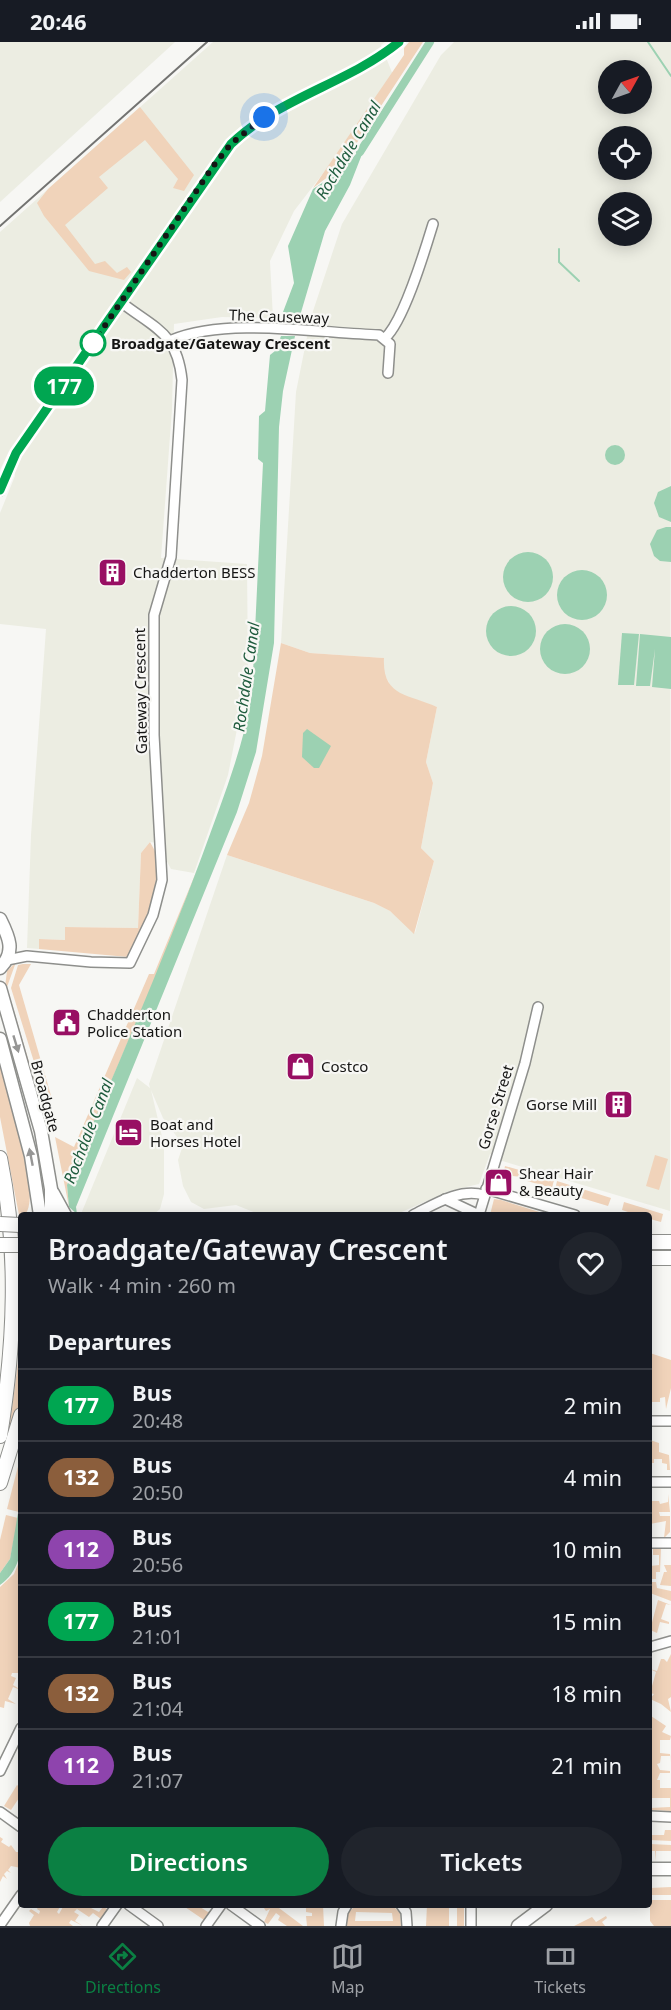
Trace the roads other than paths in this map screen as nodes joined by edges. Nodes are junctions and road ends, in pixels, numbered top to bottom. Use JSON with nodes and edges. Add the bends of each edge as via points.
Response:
{"nodes":[{"id":1,"x":399,"y":42,"type":"edge"},
{"id":2,"x":434,"y":224,"type":"dead end"},
{"id":3,"x":122,"y":303,"type":"junction"},
{"id":4,"x":385,"y":338,"type":"junction"},
{"id":5,"x":172,"y":340,"type":"junction"},
{"id":6,"x":388,"y":373,"type":"dead end"},
{"id":7,"x":0,"y":490,"type":"edge"},
{"id":8,"x":0,"y":919,"type":"edge"},
{"id":9,"x":10,"y":944,"type":"junction"},
{"id":10,"x":27,"y":956,"type":"junction"},
{"id":11,"x":2,"y":967,"type":"edge"},
{"id":12,"x":0,"y":988,"type":"edge"},
{"id":13,"x":538,"y":1007,"type":"dead end"},
{"id":14,"x":0,"y":1039,"type":"edge"},
{"id":15,"x":0,"y":1158,"type":"edge"},
{"id":16,"x":51,"y":1189,"type":"junction"},
{"id":17,"x":485,"y":1192,"type":"junction"},
{"id":18,"x":445,"y":1199,"type":"junction"},
{"id":19,"x":39,"y":1212,"type":"edge"},
{"id":20,"x":51,"y":1212,"type":"edge"},
{"id":21,"x":63,"y":1212,"type":"edge"},
{"id":22,"x":419,"y":1212,"type":"edge"},
{"id":23,"x":473,"y":1212,"type":"edge"},
{"id":24,"x":480,"y":1212,"type":"edge"},
{"id":25,"x":563,"y":1212,"type":"edge"},
{"id":26,"x":0,"y":1224,"type":"edge"},
{"id":27,"x":18,"y":1225,"type":"edge"},
{"id":28,"x":652,"y":1242,"type":"edge"},
{"id":29,"x":671,"y":1242,"type":"edge"},
{"id":30,"x":0,"y":1245,"type":"edge"},
{"id":31,"x":18,"y":1245,"type":"edge"},
{"id":32,"x":652,"y":1258,"type":"edge"},
{"id":33,"x":671,"y":1258,"type":"edge"},
{"id":34,"x":671,"y":1420,"type":"edge"},
{"id":35,"x":652,"y":1421,"type":"edge"},
{"id":36,"x":18,"y":1425,"type":"edge"},
{"id":37,"x":0,"y":1436,"type":"edge"},
{"id":38,"x":652,"y":1482,"type":"edge"},
{"id":39,"x":671,"y":1482,"type":"edge"},
{"id":40,"x":0,"y":1483,"type":"edge"},
{"id":41,"x":652,"y":1543,"type":"edge"},
{"id":42,"x":671,"y":1543,"type":"edge"},
{"id":43,"x":671,"y":1641,"type":"edge"},
{"id":44,"x":652,"y":1646,"type":"edge"},
{"id":45,"x":18,"y":1735,"type":"edge"},
{"id":46,"x":12,"y":1749,"type":"junction"},
{"id":47,"x":18,"y":1753,"type":"edge"},
{"id":48,"x":0,"y":1771,"type":"edge"},
{"id":49,"x":0,"y":1812,"type":"edge"},
{"id":50,"x":652,"y":1816,"type":"edge"},
{"id":51,"x":671,"y":1817,"type":"edge"},
{"id":52,"x":18,"y":1825,"type":"edge"},
{"id":53,"x":652,"y":1869,"type":"edge"},
{"id":54,"x":671,"y":1869,"type":"edge"},
{"id":55,"x":18,"y":1897,"type":"edge"},
{"id":56,"x":115,"y":1908,"type":"edge"},
{"id":57,"x":133,"y":1908,"type":"edge"},
{"id":58,"x":219,"y":1908,"type":"edge"},
{"id":59,"x":235,"y":1908,"type":"edge"},
{"id":60,"x":345,"y":1908,"type":"edge"},
{"id":61,"x":403,"y":1908,"type":"edge"},
{"id":62,"x":471,"y":1908,"type":"edge"},
{"id":63,"x":540,"y":1908,"type":"edge"},
{"id":64,"x":0,"y":1925,"type":"edge"},
{"id":65,"x":102,"y":1926,"type":"edge"},
{"id":66,"x":158,"y":1926,"type":"edge"},
{"id":67,"x":206,"y":1926,"type":"edge"},
{"id":68,"x":260,"y":1926,"type":"edge"},
{"id":69,"x":341,"y":1926,"type":"edge"},
{"id":70,"x":407,"y":1926,"type":"edge"},
{"id":71,"x":471,"y":1926,"type":"edge"},
{"id":72,"x":518,"y":1926,"type":"edge"}],
"edges":[{"from":1,"to":3,"type":"street","via":[[357,71],[264,117],[231,144]]},
{"from":2,"to":4,"type":"street","via":[[400,313]]},
{"from":3,"to":5,"type":"street"},
{"from":3,"to":7,"type":"street","via":[[16,453]]},
{"from":4,"to":5,"type":"street","name":"The Causeway","via":[[221,328],[191,332]]},
{"from":4,"to":6,"type":"street","via":[[390,344]]},
{"from":5,"to":10,"type":"street","name":"Gateway Crescent","via":[[181,365],[182,414],[171,558],[154,615],[160,891],[130,963]]},
{"from":8,"to":9,"type":"main road"},
{"from":9,"to":10,"type":"street","name":"Gateway Crescent"},
{"from":9,"to":11,"type":"main road"},
{"from":10,"to":11,"type":"street","name":"Gateway Crescent"},
{"from":12,"to":16,"type":"main road","name":"Broadgate","one_way":true,"via":[[41,1131]]},
{"from":13,"to":17,"type":"street","name":"Gorse Street"},
{"from":19,"to":14,"type":"main road","name":"Broadgate","one_way":true,"via":[[24,1127]]},
{"from":15,"to":37,"type":"highway","via":[[14,1263],[10,1375]]},
{"from":16,"to":20,"type":"main road","name":"Broadgate"},
{"from":16,"to":21,"type":"main road"},
{"from":17,"to":18,"type":"street"},
{"from":17,"to":24,"type":"street","name":"Gorse Street"},
{"from":17,"to":25,"type":"street"},
{"from":18,"to":22,"type":"street"},
{"from":18,"to":23,"type":"street"},
{"from":26,"to":27,"type":"highway","bridge":true},
{"from":28,"to":29,"type":"highway"},
{"from":30,"to":31,"type":"highway","bridge":true},
{"from":32,"to":33,"type":"highway"},
{"from":34,"to":35,"type":"street"},
{"from":36,"to":40,"type":"highway"},
{"from":38,"to":39,"type":"street"},
{"from":41,"to":42,"type":"street"},
{"from":43,"to":44,"type":"street"},
{"from":45,"to":46,"type":"street"},
{"from":46,"to":47,"type":"street"},
{"from":46,"to":48,"type":"street"},
{"from":49,"to":52,"type":"street"},
{"from":50,"to":51,"type":"street"},
{"from":53,"to":54,"type":"main road"},
{"from":55,"to":64,"type":"street","via":[[9,1904]]},
{"from":56,"to":65,"type":"street"},
{"from":57,"to":66,"type":"street"},
{"from":58,"to":67,"type":"street"},
{"from":59,"to":68,"type":"street"},
{"from":60,"to":69,"type":"street"},
{"from":61,"to":70,"type":"street"},
{"from":62,"to":71,"type":"street"},
{"from":63,"to":72,"type":"main road"}]}
